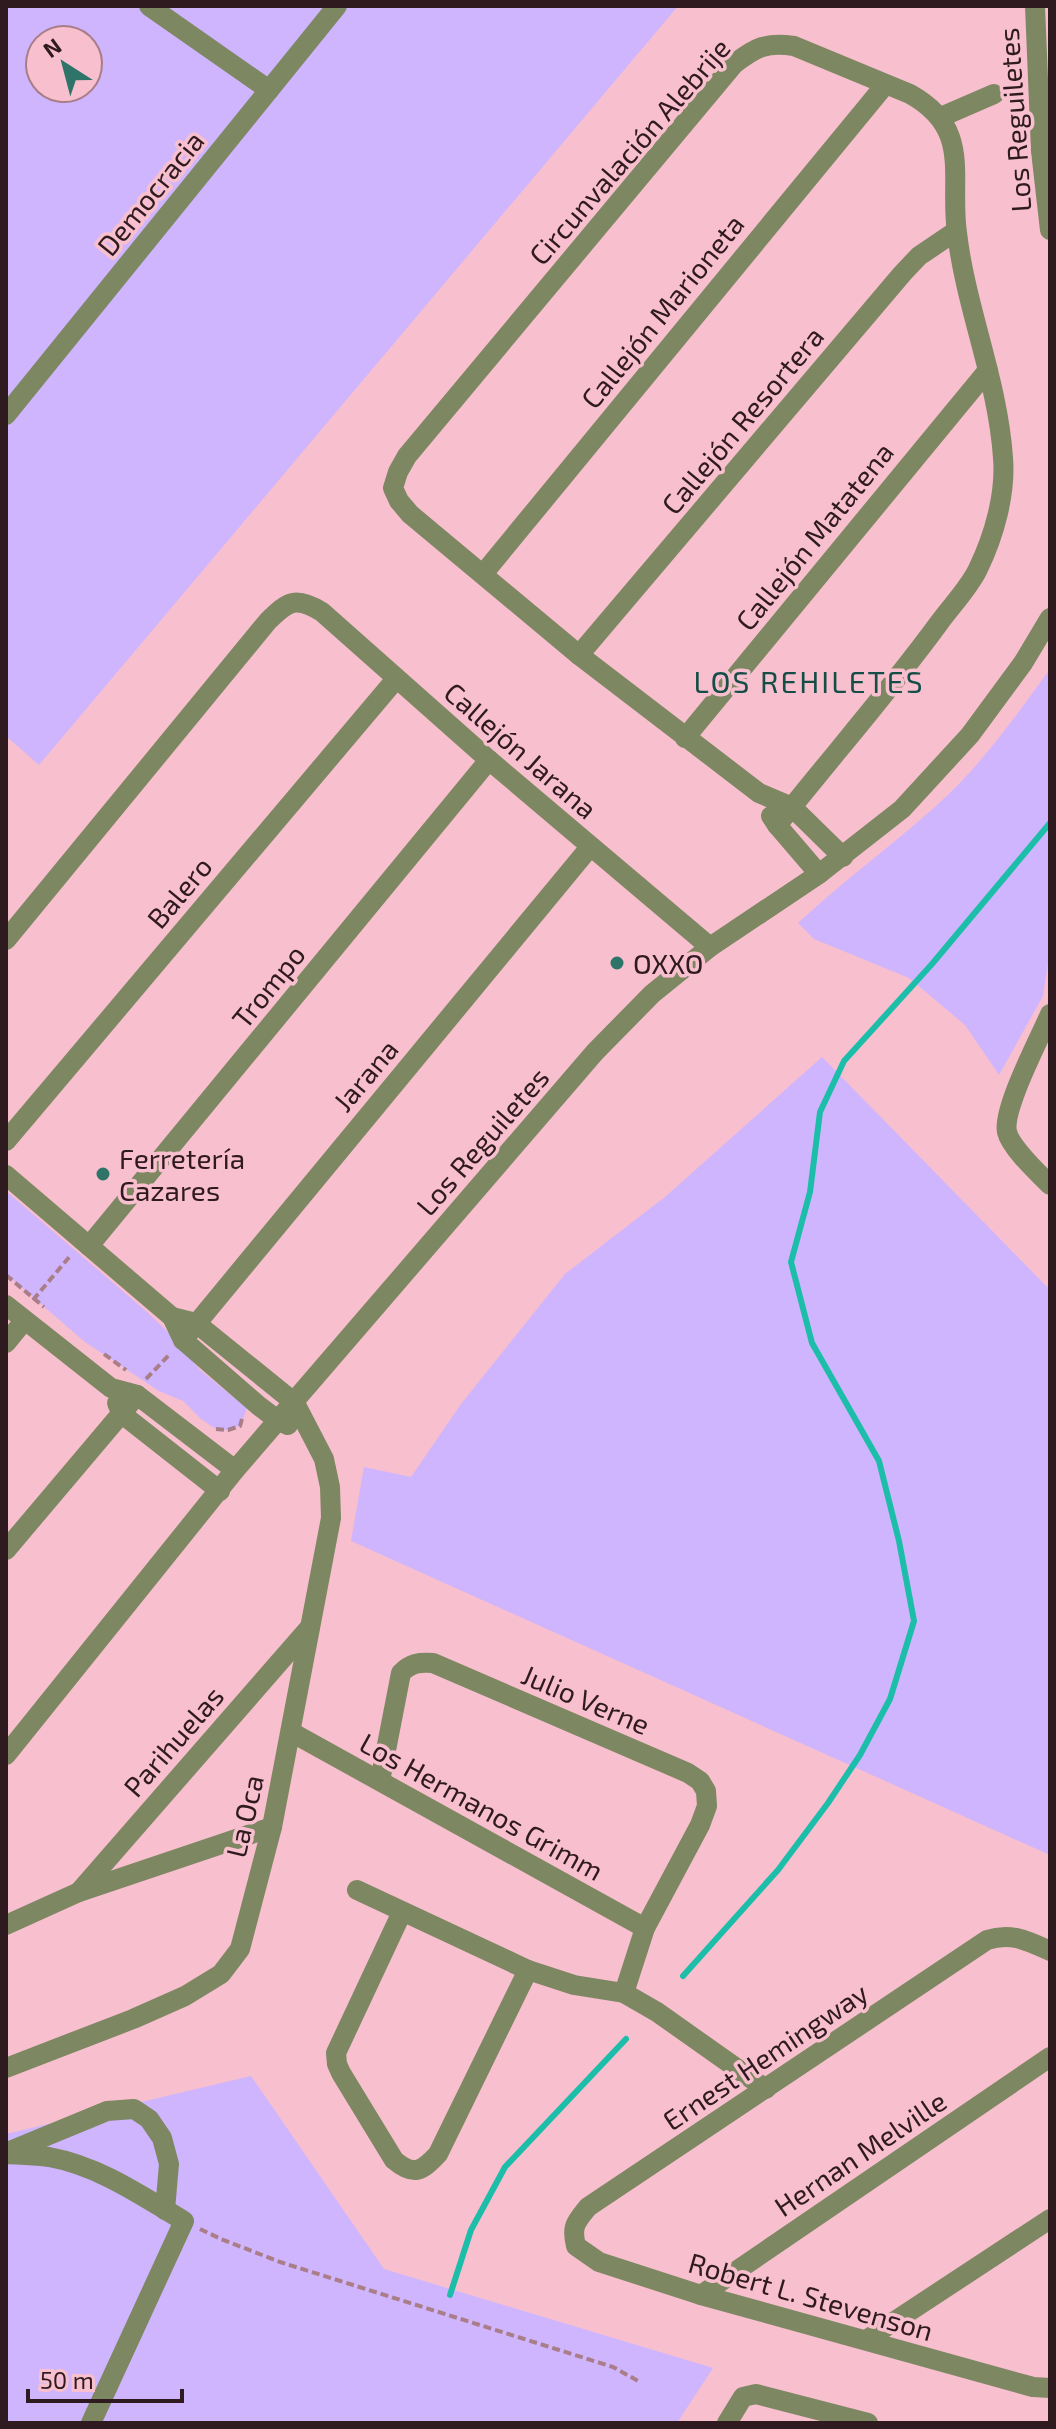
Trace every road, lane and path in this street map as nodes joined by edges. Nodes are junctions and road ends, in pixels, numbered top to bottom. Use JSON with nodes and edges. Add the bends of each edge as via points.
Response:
{"nodes":[{"id":1,"x":149,"y":6,"type":"edge"},
{"id":2,"x":337,"y":6,"type":"edge"},
{"id":3,"x":1035,"y":6,"type":"edge"},
{"id":4,"x":885,"y":85,"type":"junction"},
{"id":5,"x":269,"y":90,"type":"junction"},
{"id":6,"x":994,"y":94,"type":"dead end"},
{"id":7,"x":941,"y":117,"type":"junction"},
{"id":8,"x":1050,"y":230,"type":"edge"},
{"id":9,"x":956,"y":231,"type":"junction"},
{"id":10,"x":988,"y":370,"type":"junction"},
{"id":11,"x":6,"y":415,"type":"edge"},
{"id":12,"x":483,"y":574,"type":"junction"},
{"id":13,"x":1050,"y":618,"type":"edge"},
{"id":14,"x":579,"y":655,"type":"junction"},
{"id":15,"x":396,"y":679,"type":"junction"},
{"id":16,"x":685,"y":738,"type":"junction"},
{"id":17,"x":489,"y":760,"type":"junction"},
{"id":18,"x":759,"y":793,"type":"junction"},
{"id":19,"x":792,"y":807,"type":"junction"},
{"id":20,"x":777,"y":825,"type":"junction"},
{"id":21,"x":590,"y":847,"type":"junction"},
{"id":22,"x":843,"y":857,"type":"junction"},
{"id":23,"x":819,"y":874,"type":"junction"},
{"id":24,"x":6,"y":940,"type":"edge"},
{"id":25,"x":710,"y":947,"type":"junction"},
{"id":26,"x":1050,"y":1014,"type":"edge"},
{"id":27,"x":6,"y":1141,"type":"edge"},
{"id":28,"x":6,"y":1175,"type":"edge"},
{"id":29,"x":1050,"y":1185,"type":"edge"},
{"id":30,"x":89,"y":1246,"type":"junction"},
{"id":31,"x":6,"y":1275,"type":"edge"},
{"id":32,"x":34,"y":1298,"type":"junction"},
{"id":33,"x":6,"y":1305,"type":"edge"},
{"id":34,"x":49,"y":1311,"type":"dead end"},
{"id":35,"x":172,"y":1317,"type":"junction"},
{"id":36,"x":24,"y":1321,"type":"junction"},
{"id":37,"x":196,"y":1323,"type":"junction"},
{"id":38,"x":183,"y":1340,"type":"junction"},
{"id":39,"x":6,"y":1343,"type":"edge"},
{"id":40,"x":97,"y":1350,"type":"dead end"},
{"id":41,"x":111,"y":1388,"type":"junction"},
{"id":42,"x":144,"y":1388,"type":"junction"},
{"id":43,"x":295,"y":1403,"type":"junction"},
{"id":44,"x":122,"y":1414,"type":"junction"},
{"id":45,"x":243,"y":1417,"type":"dead end"},
{"id":46,"x":279,"y":1421,"type":"junction"},
{"id":47,"x":209,"y":1424,"type":"dead end"},
{"id":48,"x":312,"y":1435,"type":"junction"},
{"id":49,"x":235,"y":1470,"type":"junction"},
{"id":50,"x":220,"y":1491,"type":"junction"},
{"id":51,"x":6,"y":1550,"type":"edge"},
{"id":52,"x":310,"y":1626,"type":"junction"},
{"id":53,"x":291,"y":1732,"type":"junction"},
{"id":54,"x":6,"y":1755,"type":"edge"},
{"id":55,"x":380,"y":1781,"type":"junction"},
{"id":56,"x":272,"y":1827,"type":"junction"},
{"id":57,"x":357,"y":1890,"type":"dead end"},
{"id":58,"x":79,"y":1892,"type":"junction"},
{"id":59,"x":402,"y":1912,"type":"junction"},
{"id":60,"x":6,"y":1925,"type":"edge"},
{"id":61,"x":645,"y":1928,"type":"junction"},
{"id":62,"x":1050,"y":1951,"type":"edge"},
{"id":63,"x":528,"y":1970,"type":"junction"},
{"id":64,"x":624,"y":1993,"type":"junction"},
{"id":65,"x":1050,"y":2057,"type":"edge"},
{"id":66,"x":6,"y":2068,"type":"edge"},
{"id":67,"x":766,"y":2089,"type":"junction"},
{"id":68,"x":6,"y":2153,"type":"edge"},
{"id":69,"x":165,"y":2210,"type":"junction"},
{"id":70,"x":1050,"y":2219,"type":"edge"},
{"id":71,"x":184,"y":2221,"type":"junction"},
{"id":72,"x":572,"y":2233,"type":"joint"},
{"id":73,"x":701,"y":2295,"type":"junction"},
{"id":74,"x":866,"y":2340,"type":"junction"},
{"id":75,"x":640,"y":2382,"type":"dead end"},
{"id":76,"x":1044,"y":2384,"type":"edge"},
{"id":77,"x":91,"y":2423,"type":"edge"},
{"id":78,"x":727,"y":2423,"type":"edge"},
{"id":79,"x":868,"y":2423,"type":"edge"}],
"edges":[{"from":1,"to":5,"type":"street"},
{"from":2,"to":5,"type":"street","name":"Democracia"},
{"from":3,"to":8,"type":"street","name":"Los Reguiletes"},
{"from":4,"to":7,"type":"street","name":"Circunvalación Alebrije","via":[[925,103]]},
{"from":4,"to":12,"type":"street","name":"Callejón Marioneta"},
{"from":4,"to":12,"type":"street","name":"Circunvalación Alebrije","via":[[777,43],[756,48],[734,64],[407,456],[393,488],[399,501]]},
{"from":5,"to":11,"type":"street","name":"Democracia"},
{"from":6,"to":7,"type":"street"},
{"from":7,"to":9,"type":"street","via":[[955,155]]},
{"from":9,"to":10,"type":"street"},
{"from":9,"to":14,"type":"street","name":"Callejón Resortera","via":[[902,274]]},
{"from":10,"to":16,"type":"street","name":"Callejón Matatena"},
{"from":10,"to":19,"type":"street","via":[[1004,461],[999,512],[978,570]]},
{"from":12,"to":14,"type":"street","name":"Circunvalación Alebrije"},
{"from":13,"to":22,"type":"street","name":"Los Reguiletes","via":[[970,735],[902,809]]},
{"from":14,"to":16,"type":"street","name":"Circunvalación Alebrije"},
{"from":15,"to":17,"type":"street","name":"Callejón Jarana"},
{"from":15,"to":24,"type":"street","name":"Callejón Jarana","via":[[308,603],[280,609]]},
{"from":15,"to":27,"type":"street","name":"Balero"},
{"from":16,"to":18,"type":"street","name":"Circunvalación Alebrije"},
{"from":17,"to":21,"type":"street","name":"Callejón Jarana"},
{"from":17,"to":30,"type":"street","name":"Trompo"},
{"from":18,"to":19,"type":"street","name":"Circunvalación Alebrije"},
{"from":18,"to":20,"type":"street","name":"Circunvalación Alebrije"},
{"from":19,"to":20,"type":"street"},
{"from":19,"to":22,"type":"street"},
{"from":20,"to":23,"type":"street","name":"Circunvalación Alebrije"},
{"from":21,"to":25,"type":"street","name":"Callejón Jarana"},
{"from":21,"to":37,"type":"street","name":"Jarana"},
{"from":22,"to":23,"type":"street","name":"Los Reguiletes"},
{"from":23,"to":25,"type":"street","name":"Los Reguiletes"},
{"from":25,"to":43,"type":"street","name":"Los Reguiletes","via":[[652,994],[595,1052]]},
{"from":26,"to":29,"type":"street","via":[[1011,1104],[1007,1131],[1020,1154]]},
{"from":28,"to":30,"type":"street"},
{"from":30,"to":32,"type":"path","via":[[75,1250]]},
{"from":30,"to":35,"type":"street"},
{"from":31,"to":32,"type":"path"},
{"from":32,"to":34,"type":"path"},
{"from":32,"to":36,"type":"path"},
{"from":33,"to":36,"type":"street"},
{"from":35,"to":37,"type":"street"},
{"from":35,"to":38,"type":"street"},
{"from":36,"to":39,"type":"street"},
{"from":36,"to":41,"type":"street"},
{"from":37,"to":38,"type":"street","name":"Jarana"},
{"from":37,"to":43,"type":"street"},
{"from":38,"to":42,"type":"path"},
{"from":38,"to":46,"type":"street"},
{"from":40,"to":42,"type":"path"},
{"from":41,"to":42,"type":"street"},
{"from":41,"to":44,"type":"street"},
{"from":42,"to":44,"type":"street"},
{"from":42,"to":49,"type":"street"},
{"from":43,"to":46,"type":"street","name":"Los Reguiletes"},
{"from":43,"to":48,"type":"street","name":"La Oca"},
{"from":44,"to":50,"type":"street"},
{"from":44,"to":51,"type":"street"},
{"from":45,"to":47,"type":"path","via":[[240,1426],[228,1430]]},
{"from":46,"to":48,"type":"street"},
{"from":46,"to":49,"type":"street","name":"Los Reguiletes"},
{"from":48,"to":52,"type":"street","name":"La Oca","via":[[324,1459],[331,1518]]},
{"from":49,"to":50,"type":"street","name":"Los Reguiletes"},
{"from":50,"to":54,"type":"street","name":"Los Reguiletes"},
{"from":52,"to":53,"type":"street","name":"La Oca"},
{"from":52,"to":58,"type":"street","name":"Parihuelas"},
{"from":53,"to":55,"type":"street","name":"Los Hermanos Grimm"},
{"from":53,"to":56,"type":"street","name":"La Oca"},
{"from":55,"to":61,"type":"street","name":"Los Hermanos Grimm"},
{"from":55,"to":61,"type":"street","name":"Julio Verne","via":[[401,1673],[420,1662],[433,1663],[688,1773],[706,1791],[707,1806]]},
{"from":56,"to":58,"type":"street","name":"Parihuelas"},
{"from":56,"to":66,"type":"street","name":"La Oca","via":[[240,1949],[221,1974],[133,2019]]},
{"from":57,"to":59,"type":"street"},
{"from":58,"to":60,"type":"street","name":"Parihuelas"},
{"from":59,"to":63,"type":"street"},
{"from":59,"to":63,"type":"street","via":[[336,2053],[341,2073],[404,2168],[414,2171],[438,2154]]},
{"from":61,"to":64,"type":"street"},
{"from":62,"to":67,"type":"street","name":"Ernest Hemingway","via":[[1015,1936],[987,1940]]},
{"from":63,"to":64,"type":"street"},
{"from":64,"to":67,"type":"street"},
{"from":65,"to":73,"type":"street","name":"Hernan Melville"},
{"from":67,"to":72,"type":"street","name":"Ernest Hemingway","via":[[588,2207]]},
{"from":68,"to":69,"type":"street","via":[[50,2157],[90,2170]]},
{"from":68,"to":69,"type":"street","via":[[107,2111],[134,2109],[162,2138],[169,2164]]},
{"from":69,"to":71,"type":"street"},
{"from":70,"to":74,"type":"street"},
{"from":71,"to":75,"type":"path","via":[[280,2262],[613,2367]]},
{"from":71,"to":77,"type":"street"},
{"from":72,"to":73,"type":"street","name":"Robert L. Stevenson","via":[[576,2246],[599,2262]]},
{"from":73,"to":74,"type":"street","name":"Robert L. Stevenson"},
{"from":74,"to":76,"type":"street","name":"Robert L. Stevenson"},
{"from":78,"to":79,"type":"street","via":[[743,2397],[756,2394]]}]}
